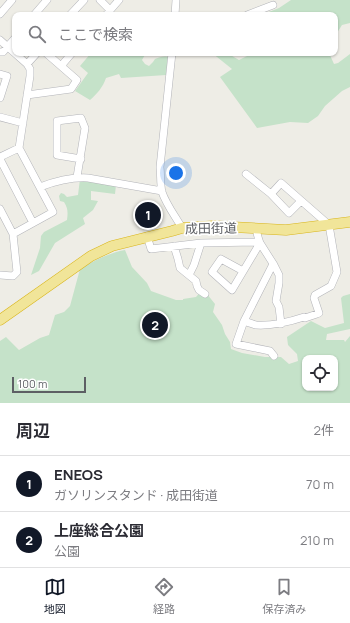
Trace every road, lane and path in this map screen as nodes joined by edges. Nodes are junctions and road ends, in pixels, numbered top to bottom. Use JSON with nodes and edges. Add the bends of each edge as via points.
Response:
{"nodes":[{"id":1,"x":12,"y":0,"type":"edge"},
{"id":2,"x":47,"y":0,"type":"edge"},
{"id":3,"x":84,"y":0,"type":"edge"},
{"id":4,"x":100,"y":0,"type":"edge"},
{"id":5,"x":119,"y":0,"type":"edge"},
{"id":6,"x":176,"y":0,"type":"edge"},
{"id":7,"x":272,"y":5,"type":"dead end"},
{"id":8,"x":37,"y":12,"type":"edge"},
{"id":9,"x":73,"y":12,"type":"edge"},
{"id":10,"x":108,"y":12,"type":"edge"},
{"id":11,"x":175,"y":12,"type":"edge"},
{"id":12,"x":254,"y":12,"type":"edge"},
{"id":13,"x":0,"y":14,"type":"edge"},
{"id":14,"x":0,"y":40,"type":"edge"},
{"id":15,"x":12,"y":41,"type":"edge"},
{"id":16,"x":7,"y":47,"type":"junction"},
{"id":17,"x":12,"y":51,"type":"edge"},
{"id":18,"x":0,"y":52,"type":"edge"},
{"id":19,"x":18,"y":56,"type":"edge"},
{"id":20,"x":34,"y":56,"type":"edge"},
{"id":21,"x":49,"y":56,"type":"edge"},
{"id":22,"x":69,"y":56,"type":"edge"},
{"id":23,"x":172,"y":56,"type":"edge"},
{"id":24,"x":27,"y":64,"type":"junction"},
{"id":25,"x":61,"y":66,"type":"junction"},
{"id":26,"x":0,"y":74,"type":"edge"},
{"id":27,"x":27,"y":95,"type":"junction"},
{"id":28,"x":0,"y":98,"type":"edge"},
{"id":29,"x":0,"y":117,"type":"edge"},
{"id":30,"x":23,"y":123,"type":"junction"},
{"id":31,"x":19,"y":148,"type":"junction"},
{"id":32,"x":0,"y":158,"type":"edge"},
{"id":33,"x":81,"y":159,"type":"junction"},
{"id":34,"x":246,"y":174,"type":"dead end"},
{"id":35,"x":77,"y":177,"type":"junction"},
{"id":36,"x":40,"y":187,"type":"junction"},
{"id":37,"x":162,"y":191,"type":"junction"},
{"id":38,"x":270,"y":194,"type":"junction"},
{"id":39,"x":301,"y":200,"type":"junction"},
{"id":40,"x":0,"y":209,"type":"edge"},
{"id":41,"x":350,"y":222,"type":"edge"},
{"id":42,"x":33,"y":223,"type":"junction"},
{"id":43,"x":329,"y":225,"type":"junction"},
{"id":44,"x":182,"y":228,"type":"junction"},
{"id":45,"x":256,"y":229,"type":"junction"},
{"id":46,"x":13,"y":234,"type":"junction"},
{"id":47,"x":147,"y":236,"type":"junction"},
{"id":48,"x":260,"y":242,"type":"junction"},
{"id":49,"x":201,"y":243,"type":"junction"},
{"id":50,"x":174,"y":246,"type":"junction"},
{"id":51,"x":273,"y":264,"type":"junction"},
{"id":52,"x":243,"y":271,"type":"junction"},
{"id":53,"x":0,"y":275,"type":"edge"},
{"id":54,"x":189,"y":275,"type":"junction"},
{"id":55,"x":205,"y":294,"type":"dead end"},
{"id":56,"x":1,"y":317,"type":"edge"},
{"id":57,"x":244,"y":321,"type":"junction"},
{"id":58,"x":281,"y":324,"type":"junction"},
{"id":59,"x":274,"y":356,"type":"dead end"}],
"edges":[{"from":1,"to":13,"type":"street"},
{"from":2,"to":8,"type":"street"},
{"from":3,"to":9,"type":"street"},
{"from":4,"to":10,"type":"street"},
{"from":5,"to":10,"type":"street"},
{"from":6,"to":11,"type":"street"},
{"from":7,"to":12,"type":"street"},
{"from":14,"to":16,"type":"street"},
{"from":15,"to":16,"type":"street"},
{"from":16,"to":17,"type":"street"},
{"from":16,"to":18,"type":"street"},
{"from":19,"to":24,"type":"street"},
{"from":20,"to":24,"type":"street"},
{"from":21,"to":25,"type":"street"},
{"from":22,"to":25,"type":"street"},
{"from":23,"to":37,"type":"street","via":[[160,167]]},
{"from":24,"to":27,"type":"street","via":[[30,73]]},
{"from":25,"to":27,"type":"street","via":[[77,80],[71,89]]},
{"from":26,"to":28,"type":"street","via":[[7,76]]},
{"from":27,"to":30,"type":"street"},
{"from":29,"to":30,"type":"street"},
{"from":30,"to":31,"type":"street"},
{"from":31,"to":32,"type":"street"},
{"from":31,"to":36,"type":"street"},
{"from":32,"to":42,"type":"street"},
{"from":33,"to":33,"type":"street","via":[[86,128],[82,118],[57,121],[57,154]]},
{"from":33,"to":35,"type":"street"},
{"from":34,"to":38,"type":"street"},
{"from":35,"to":36,"type":"street"},
{"from":35,"to":37,"type":"street"},
{"from":36,"to":42,"type":"street","via":[[53,212]]},
{"from":37,"to":44,"type":"street"},
{"from":38,"to":39,"type":"street","via":[[281,183]]},
{"from":38,"to":39,"type":"street","via":[[289,213]]},
{"from":39,"to":43,"type":"street"},
{"from":40,"to":46,"type":"street"},
{"from":41,"to":43,"type":"highway","name":"成田街道"},
{"from":42,"to":46,"type":"street"},
{"from":43,"to":45,"type":"highway","name":"成田街道","via":[[286,230]]},
{"from":43,"to":58,"type":"street","via":[[337,272],[331,286],[314,295],[319,313]]},
{"from":44,"to":45,"type":"highway","name":"成田街道","via":[[237,226]]},
{"from":44,"to":47,"type":"highway","name":"成田街道"},
{"from":45,"to":48,"type":"street"},
{"from":46,"to":53,"type":"street","via":[[17,272],[13,276]]},
{"from":47,"to":50,"type":"street","via":[[151,249]]},
{"from":47,"to":56,"type":"highway","name":"成田街道","via":[[95,254]]},
{"from":48,"to":49,"type":"street"},
{"from":48,"to":51,"type":"street"},
{"from":48,"to":52,"type":"street"},
{"from":49,"to":50,"type":"street"},
{"from":49,"to":54,"type":"street"},
{"from":50,"to":54,"type":"street","via":[[180,268]]},
{"from":51,"to":57,"type":"street"},
{"from":51,"to":58,"type":"street","via":[[279,275],[276,301]]},
{"from":52,"to":52,"type":"street","via":[[232,290],[212,272],[221,259]]},
{"from":54,"to":55,"type":"street","via":[[196,281],[199,290]]},
{"from":57,"to":58,"type":"street","via":[[255,325]]},
{"from":57,"to":59,"type":"street","via":[[236,344],[270,351]]}]}
